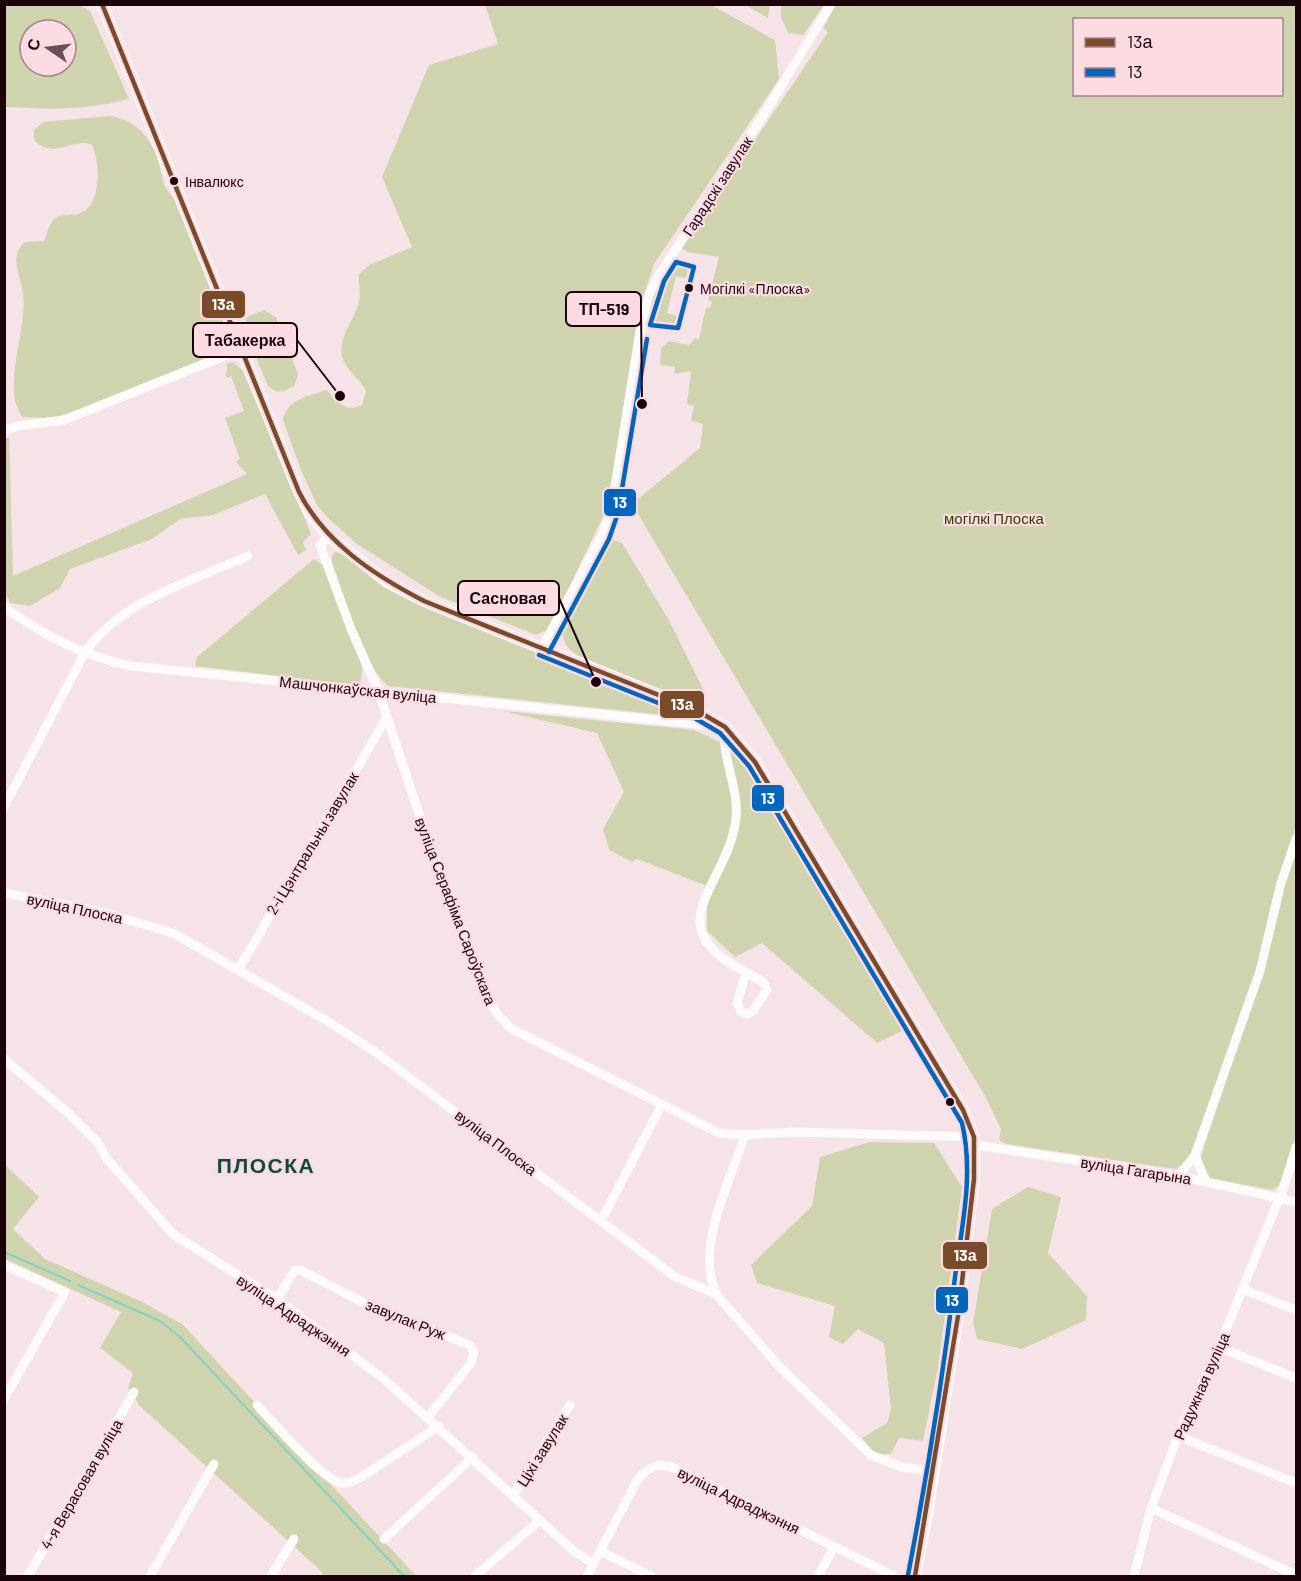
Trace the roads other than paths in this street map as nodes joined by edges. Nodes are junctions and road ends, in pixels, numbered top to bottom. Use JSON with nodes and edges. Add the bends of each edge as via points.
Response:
{"nodes":[{"id":1,"x":102,"y":4,"type":"edge"},
{"id":2,"x":831,"y":4,"type":"edge"},
{"id":3,"x":242,"y":349,"type":"junction"},
{"id":4,"x":4,"y":431,"type":"edge"},
{"id":5,"x":329,"y":536,"type":"junction"},
{"id":6,"x":248,"y":556,"type":"dead end"},
{"id":7,"x":4,"y":607,"type":"edge"},
{"id":8,"x":542,"y":648,"type":"junction"},
{"id":9,"x":84,"y":654,"type":"junction"},
{"id":10,"x":378,"y":690,"type":"junction"},
{"id":11,"x":387,"y":717,"type":"junction"},
{"id":12,"x":725,"y":727,"type":"junction"},
{"id":13,"x":4,"y":807,"type":"edge"},
{"id":14,"x":1296,"y":839,"type":"edge"},
{"id":15,"x":4,"y":893,"type":"edge"},
{"id":16,"x":238,"y":970,"type":"junction"},
{"id":17,"x":746,"y":972,"type":"dead end"},
{"id":18,"x":4,"y":1059,"type":"edge"},
{"id":19,"x":661,"y":1106,"type":"junction"},
{"id":20,"x":745,"y":1135,"type":"junction"},
{"id":21,"x":974,"y":1141,"type":"junction"},
{"id":22,"x":1296,"y":1147,"type":"edge"},
{"id":23,"x":1195,"y":1155,"type":"junction"},
{"id":24,"x":1179,"y":1176,"type":"junction"},
{"id":25,"x":1206,"y":1182,"type":"junction"},
{"id":26,"x":1278,"y":1199,"type":"junction"},
{"id":27,"x":1296,"y":1202,"type":"edge"},
{"id":28,"x":601,"y":1221,"type":"junction"},
{"id":29,"x":4,"y":1265,"type":"edge"},
{"id":30,"x":1242,"y":1289,"type":"junction"},
{"id":31,"x":716,"y":1294,"type":"junction"},
{"id":32,"x":277,"y":1299,"type":"junction"},
{"id":33,"x":1296,"y":1310,"type":"edge"},
{"id":34,"x":1219,"y":1347,"type":"junction"},
{"id":35,"x":1296,"y":1378,"type":"edge"},
{"id":36,"x":134,"y":1392,"type":"dead end"},
{"id":37,"x":4,"y":1400,"type":"edge"},
{"id":38,"x":257,"y":1405,"type":"dead end"},
{"id":39,"x":570,"y":1405,"type":"dead end"},
{"id":40,"x":429,"y":1416,"type":"junction"},
{"id":41,"x":439,"y":1426,"type":"junction"},
{"id":42,"x":1178,"y":1436,"type":"junction"},
{"id":43,"x":473,"y":1457,"type":"junction"},
{"id":44,"x":214,"y":1464,"type":"dead end"},
{"id":45,"x":934,"y":1471,"type":"junction"},
{"id":46,"x":1296,"y":1483,"type":"edge"},
{"id":47,"x":513,"y":1495,"type":"junction"},
{"id":48,"x":1151,"y":1508,"type":"junction"},
{"id":49,"x":540,"y":1520,"type":"junction"},
{"id":50,"x":294,"y":1539,"type":"dead end"},
{"id":51,"x":384,"y":1539,"type":"dead end"},
{"id":52,"x":834,"y":1547,"type":"junction"},
{"id":53,"x":600,"y":1551,"type":"junction"},
{"id":54,"x":594,"y":1564,"type":"junction"},
{"id":55,"x":1296,"y":1575,"type":"edge"},
{"id":56,"x":28,"y":1576,"type":"edge"},
{"id":57,"x":150,"y":1576,"type":"edge"},
{"id":58,"x":272,"y":1576,"type":"edge"},
{"id":59,"x":475,"y":1576,"type":"edge"},
{"id":60,"x":587,"y":1576,"type":"edge"},
{"id":61,"x":651,"y":1576,"type":"edge"},
{"id":62,"x":818,"y":1576,"type":"edge"},
{"id":63,"x":894,"y":1576,"type":"edge"},
{"id":64,"x":915,"y":1576,"type":"edge"},
{"id":65,"x":1134,"y":1576,"type":"edge"}],
"edges":[{"from":1,"to":3,"type":"main road"},
{"from":2,"to":8,"type":"street","name":"Гарадскі завулак","via":[[649,295],[611,511]]},
{"from":3,"to":4,"type":"street","via":[[72,418]]},
{"from":3,"to":5,"type":"main road","via":[[299,492],[311,515]]},
{"from":5,"to":8,"type":"main road","via":[[363,565],[405,592]]},
{"from":5,"to":10,"type":"street","name":"вуліца Серафіма Сароўскага","via":[[320,545]]},
{"from":6,"to":9,"type":"street","via":[[126,613],[100,634]]},
{"from":7,"to":9,"type":"street","name":"Машчонкаўская вуліца","via":[[44,634]]},
{"from":8,"to":12,"type":"main road","via":[[680,702]]},
{"from":9,"to":10,"type":"street","name":"Машчонкаўская вуліца","via":[[131,666]]},
{"from":9,"to":13,"type":"street"},
{"from":10,"to":11,"type":"street","name":"вуліца Серафіма Сароўскага"},
{"from":10,"to":12,"type":"street","name":"Машчонкаўская вуліца"},
{"from":11,"to":16,"type":"street","name":"2-і Цэнтральны завулак"},
{"from":11,"to":19,"type":"street","name":"вуліца Серафіма Сароўскага","via":[[424,829],[486,995],[496,1012],[519,1034]]},
{"from":12,"to":17,"type":"street","via":[[735,818],[729,845],[698,918],[703,936],[714,952]]},
{"from":12,"to":21,"type":"main road","via":[[755,762],[956,1098]]},
{"from":14,"to":23,"type":"street","via":[[1260,971]]},
{"from":15,"to":16,"type":"street","name":"вуліца Плоска","via":[[151,925],[175,934]]},
{"from":16,"to":28,"type":"street","name":"вуліца Плоска","via":[[374,1051]]},
{"from":18,"to":32,"type":"street","name":"вуліца Адраджэння","via":[[98,1143],[107,1159],[174,1235]]},
{"from":19,"to":20,"type":"street","name":"вуліца Серафіма Сароўскага","via":[[719,1133]]},
{"from":19,"to":28,"type":"street"},
{"from":20,"to":21,"type":"street","name":"вуліца Серафіма Сароўскага","via":[[794,1132]]},
{"from":20,"to":31,"type":"street","via":[[710,1241],[709,1275]]},
{"from":21,"to":24,"type":"street","name":"вуліца Гагарына"},
{"from":21,"to":45,"type":"main road","via":[[974,1179],[958,1316]]},
{"from":22,"to":26,"type":"street","name":"Радужная вуліца"},
{"from":23,"to":24,"type":"street"},
{"from":23,"to":25,"type":"street"},
{"from":24,"to":25,"type":"street","name":"вуліца Гагарына"},
{"from":25,"to":26,"type":"street","name":"вуліца Гагарына"},
{"from":26,"to":27,"type":"street","name":"вуліца Гагарына"},
{"from":26,"to":30,"type":"street","name":"Радужная вуліца"},
{"from":28,"to":31,"type":"street","name":"вуліца Плоска","via":[[681,1281]]},
{"from":29,"to":37,"type":"street","via":[[65,1292]]},
{"from":30,"to":33,"type":"street"},
{"from":30,"to":34,"type":"street","name":"Радужная вуліца"},
{"from":31,"to":45,"type":"street","name":"вуліца Плоска","via":[[778,1365],[864,1449],[890,1463]]},
{"from":32,"to":40,"type":"street","name":"вуліца Адраджэння"},
{"from":32,"to":40,"type":"street","name":"завулак Руж","via":[[295,1270],[300,1270],[369,1306],[470,1345],[474,1352],[471,1363]]},
{"from":34,"to":35,"type":"street"},
{"from":34,"to":42,"type":"street","name":"Радужная вуліца"},
{"from":36,"to":56,"type":"street","name":"4-я Верасовая вуліца"},
{"from":38,"to":41,"type":"street","via":[[323,1473],[340,1483],[363,1476]]},
{"from":39,"to":47,"type":"street","name":"Ціхі завулак"},
{"from":40,"to":41,"type":"street","name":"вуліца Адраджэння"},
{"from":41,"to":43,"type":"street","name":"вуліца Адраджэння"},
{"from":42,"to":46,"type":"street"},
{"from":42,"to":48,"type":"street","name":"Радужная вуліца"},
{"from":43,"to":47,"type":"street","name":"вуліца Адраджэння"},
{"from":43,"to":51,"type":"street"},
{"from":44,"to":57,"type":"street"},
{"from":45,"to":64,"type":"main road"},
{"from":47,"to":49,"type":"street","name":"вуліца Адраджэння"},
{"from":48,"to":55,"type":"street"},
{"from":48,"to":65,"type":"street","name":"Радужная вуліца"},
{"from":49,"to":54,"type":"street","name":"вуліца Адраджэння"},
{"from":49,"to":59,"type":"street"},
{"from":50,"to":58,"type":"street"},
{"from":52,"to":53,"type":"street","name":"вуліца Адраджэння","via":[[662,1465],[649,1468],[638,1479]]},
{"from":52,"to":62,"type":"street"},
{"from":52,"to":63,"type":"street","name":"вуліца Адраджэння"},
{"from":53,"to":54,"type":"street","name":"вуліца Адраджэння"},
{"from":53,"to":61,"type":"street"},
{"from":54,"to":60,"type":"street","name":"вуліца Адраджэння"}]}
